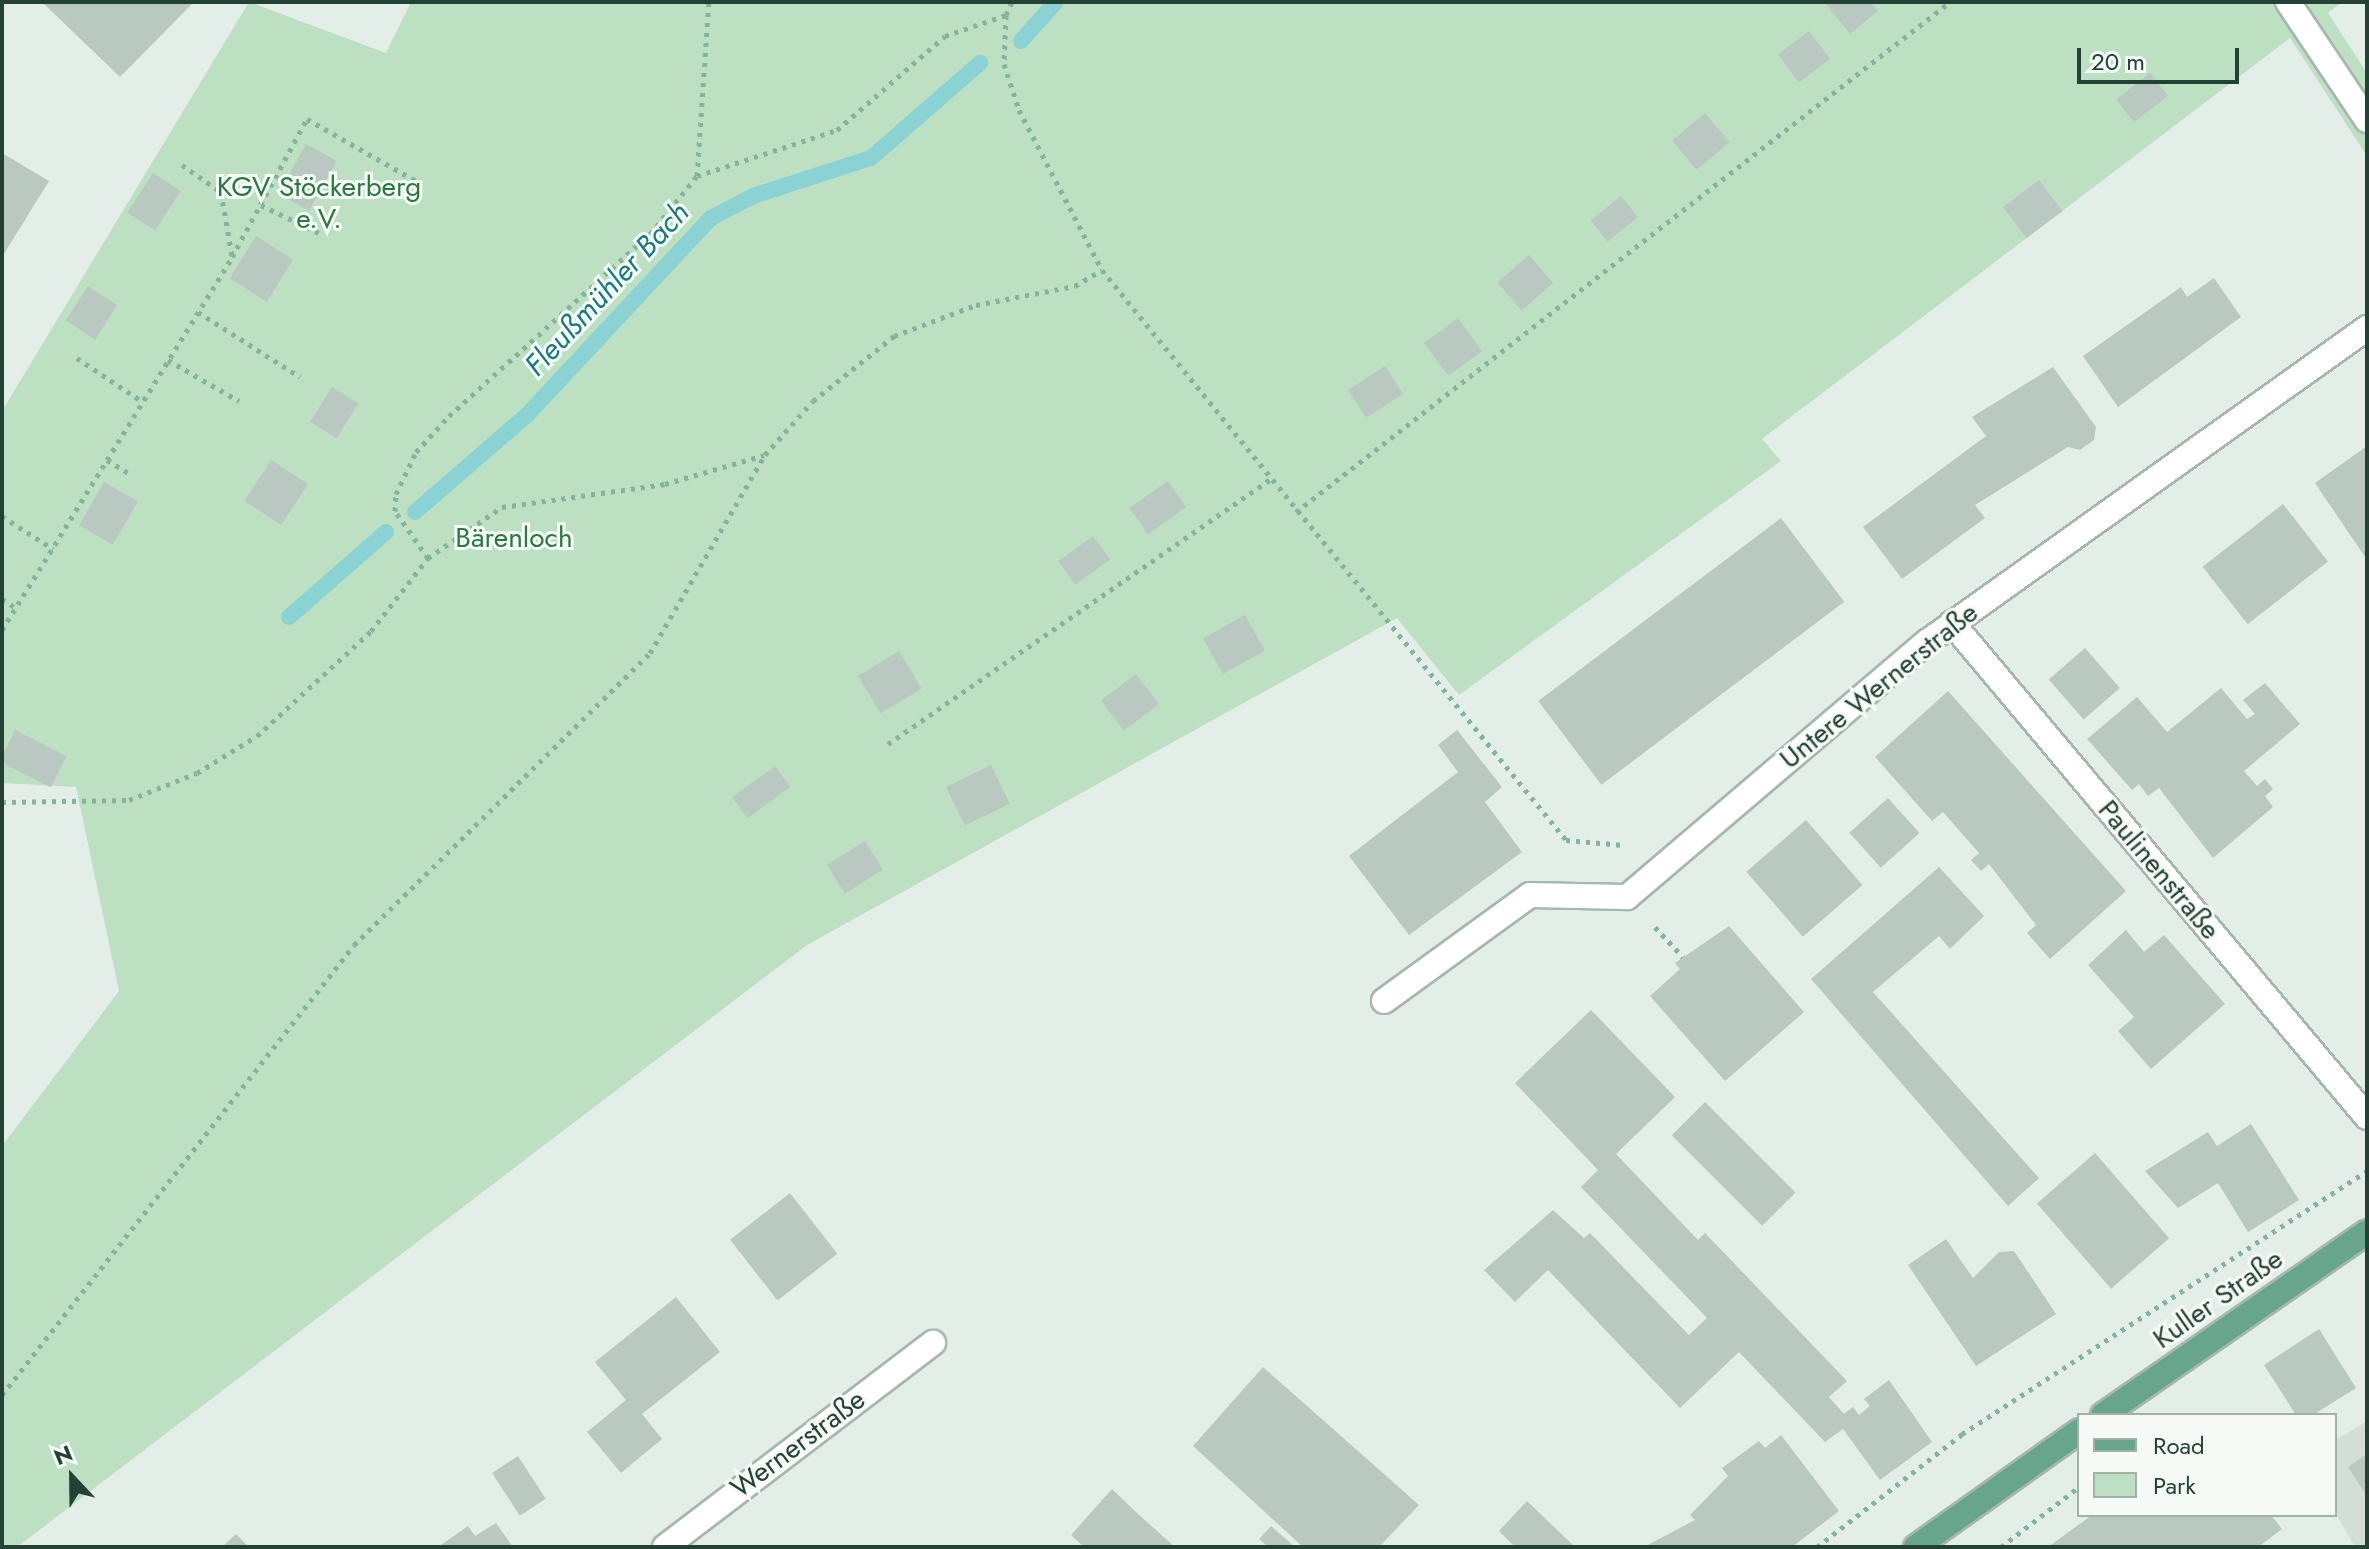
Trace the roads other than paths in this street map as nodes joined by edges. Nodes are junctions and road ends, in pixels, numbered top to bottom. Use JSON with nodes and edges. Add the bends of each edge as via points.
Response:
{"nodes":[{"id":1,"x":2288,"y":2,"type":"edge"},
{"id":2,"x":2367,"y":120,"type":"edge"},
{"id":3,"x":2367,"y":328,"type":"edge"},
{"id":4,"x":1952,"y":623,"type":"junction"},
{"id":5,"x":1384,"y":1001,"type":"dead end"},
{"id":6,"x":2367,"y":1117,"type":"edge"},
{"id":7,"x":2367,"y":1232,"type":"edge"},
{"id":8,"x":933,"y":1343,"type":"dead end"},
{"id":9,"x":2106,"y":1413,"type":"edge"},
{"id":10,"x":2077,"y":1432,"type":"edge"},
{"id":11,"x":665,"y":1547,"type":"edge"},
{"id":12,"x":1916,"y":1547,"type":"edge"}],
"edges":[{"from":1,"to":2,"type":"street"},
{"from":3,"to":4,"type":"street","name":"Untere Wernerstraße"},
{"from":4,"to":5,"type":"street","name":"Untere Wernerstraße","via":[[1627,897],[1530,895]]},
{"from":4,"to":6,"type":"street","name":"Paulinenstraße"},
{"from":7,"to":9,"type":"main road","name":"Kuller Straße"},
{"from":8,"to":11,"type":"street","name":"Wernerstraße"},
{"from":10,"to":12,"type":"main road"}]}
